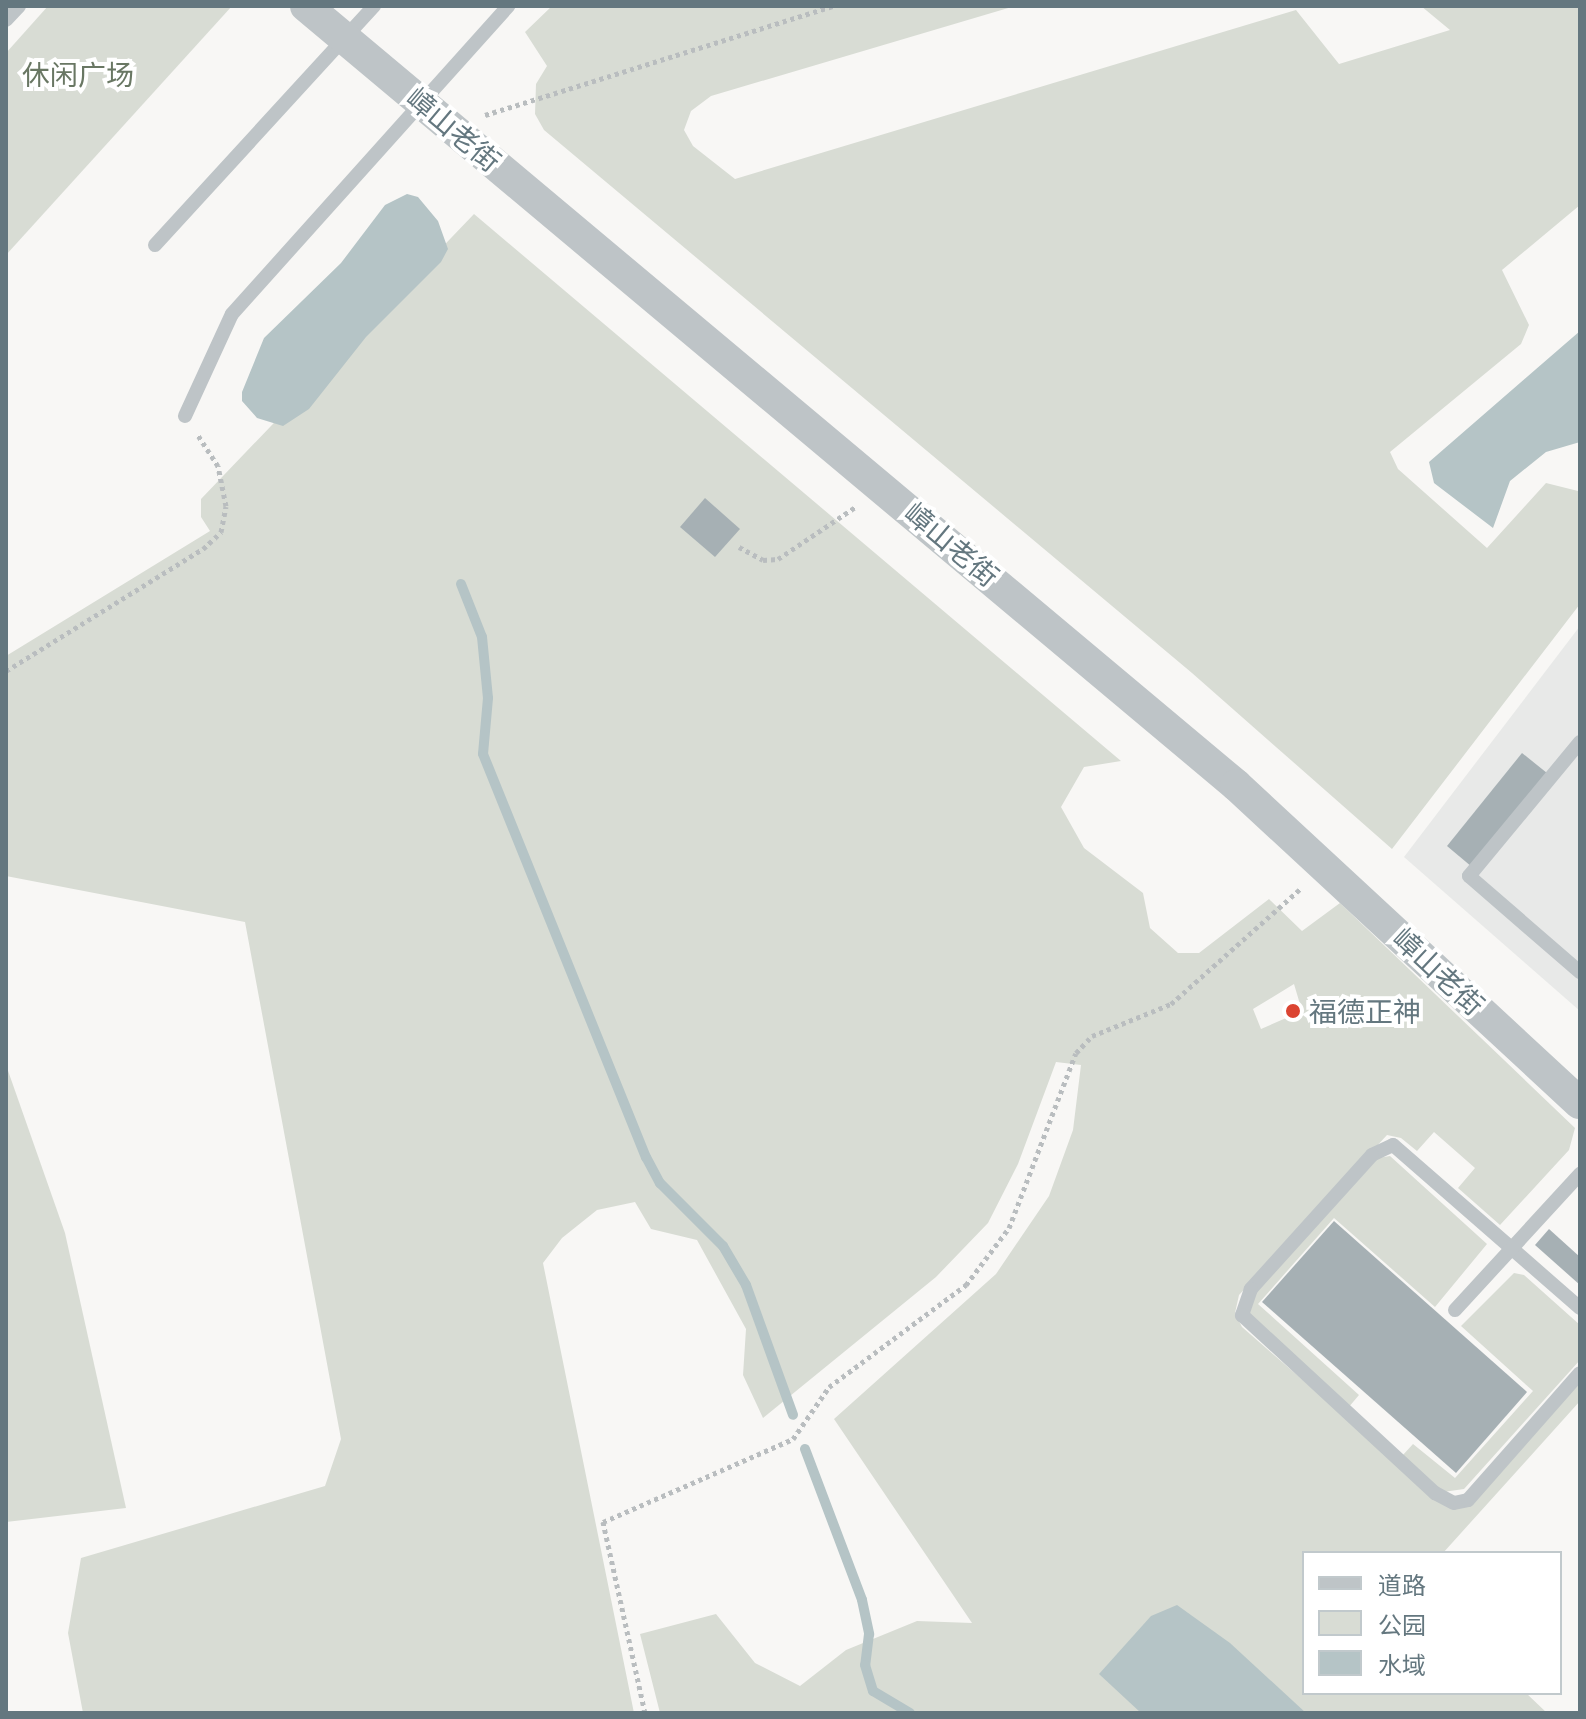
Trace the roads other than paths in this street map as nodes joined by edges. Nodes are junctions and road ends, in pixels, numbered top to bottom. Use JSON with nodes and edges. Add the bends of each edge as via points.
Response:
{"nodes":[{"id":1,"x":19,"y":6,"type":"edge"},
{"id":2,"x":306,"y":6,"type":"edge"},
{"id":3,"x":374,"y":6,"type":"edge"},
{"id":4,"x":508,"y":6,"type":"edge"},
{"id":5,"x":6,"y":20,"type":"edge"},
{"id":6,"x":344,"y":38,"type":"junction"},
{"id":7,"x":422,"y":103,"type":"junction"},
{"id":8,"x":155,"y":245,"type":"dead end"},
{"id":9,"x":185,"y":416,"type":"road end"},
{"id":10,"x":1580,"y":742,"type":"edge"},
{"id":11,"x":1580,"y":972,"type":"edge"},
{"id":12,"x":1580,"y":1103,"type":"edge"},
{"id":13,"x":1580,"y":1174,"type":"edge"},
{"id":14,"x":1513,"y":1247,"type":"junction"},
{"id":15,"x":1580,"y":1308,"type":"edge"},
{"id":16,"x":1455,"y":1310,"type":"dead end"},
{"id":17,"x":1580,"y":1373,"type":"edge"}],
"edges":[{"from":1,"to":5,"type":"lane"},
{"from":2,"to":6,"type":"street","name":"嶂山老街"},
{"from":3,"to":6,"type":"lane"},
{"from":4,"to":7,"type":"lane"},
{"from":6,"to":7,"type":"street","name":"嶂山老街"},
{"from":6,"to":8,"type":"lane"},
{"from":7,"to":9,"type":"lane","via":[[232,314]]},
{"from":7,"to":12,"type":"street","name":"嶂山老街","via":[[1236,785]]},
{"from":10,"to":11,"type":"lane","via":[[1469,876]]},
{"from":13,"to":14,"type":"lane"},
{"from":14,"to":15,"type":"lane"},
{"from":14,"to":16,"type":"lane"},
{"from":14,"to":17,"type":"lane","via":[[1401,1150],[1386,1146],[1251,1289],[1242,1315],[1435,1493],[1454,1503],[1468,1500]]}]}
